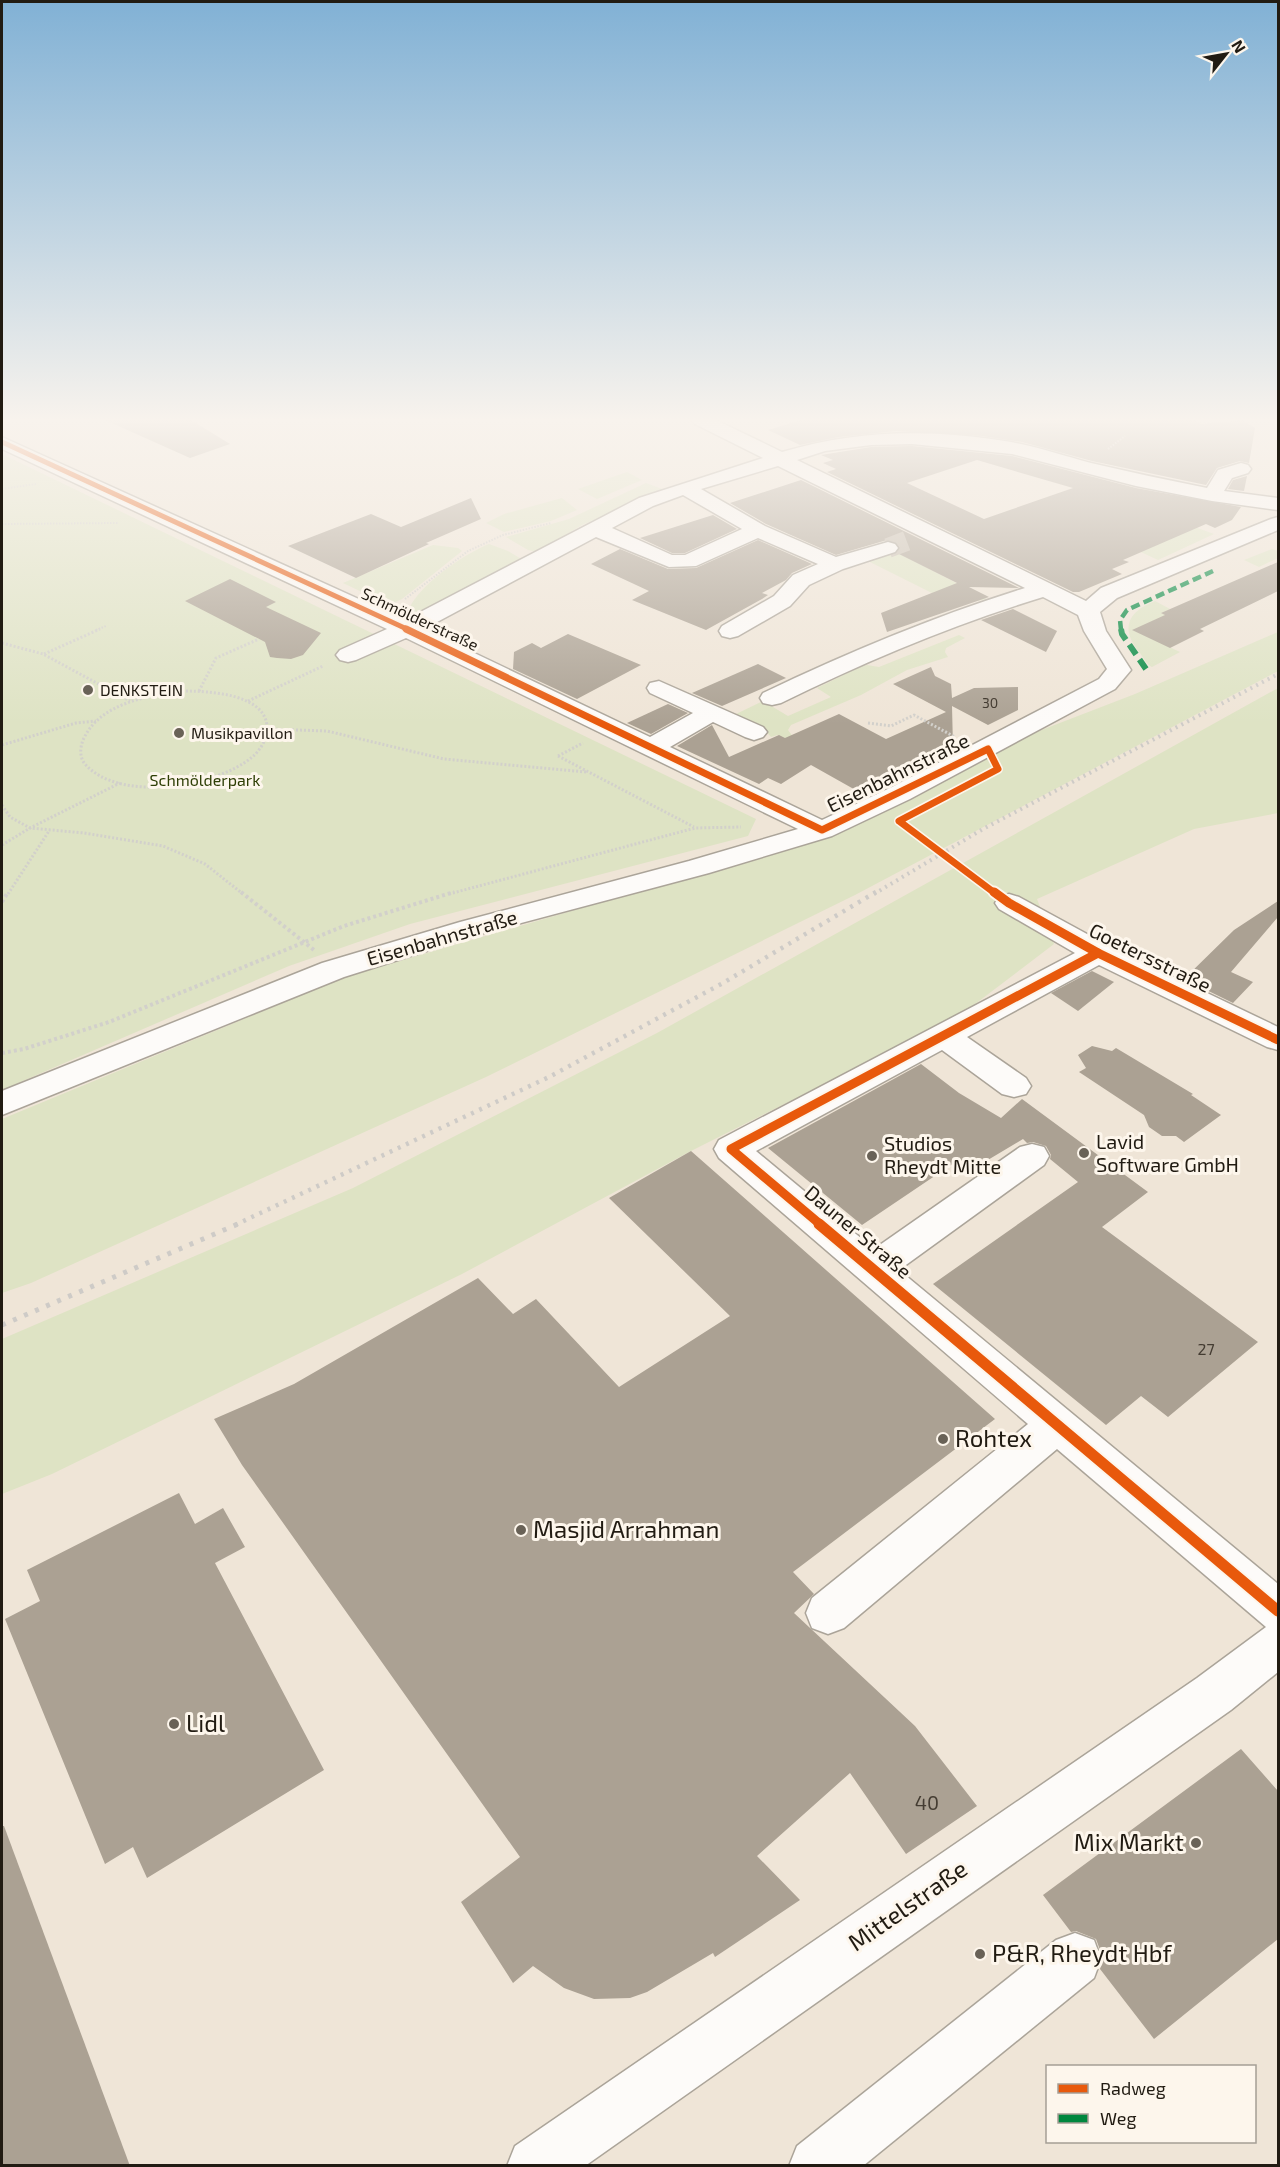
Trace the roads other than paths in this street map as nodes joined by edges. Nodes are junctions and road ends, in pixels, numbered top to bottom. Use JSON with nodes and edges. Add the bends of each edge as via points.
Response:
{"nodes":[{"id":1,"x":175,"y":521,"type":"edge"},
{"id":2,"x":610,"y":521,"type":"edge"},
{"id":3,"x":742,"y":521,"type":"edge"},
{"id":4,"x":895,"y":521,"type":"edge"},
{"id":5,"x":1278,"y":523,"type":"edge"},
{"id":6,"x":596,"y":529,"type":"junction"},
{"id":7,"x":758,"y":530,"type":"junction"},
{"id":8,"x":888,"y":548,"type":"tunnel mouth"},
{"id":9,"x":835,"y":564,"type":"junction"},
{"id":10,"x":1043,"y":590,"type":"junction"},
{"id":11,"x":1088,"y":610,"type":"junction"},
{"id":12,"x":406,"y":629,"type":"junction"},
{"id":13,"x":730,"y":631,"type":"dead end"},
{"id":14,"x":348,"y":655,"type":"road end"},
{"id":15,"x":659,"y":688,"type":"dead end"},
{"id":16,"x":772,"y":698,"type":"dead end"},
{"id":17,"x":712,"y":712,"type":"junction"},
{"id":18,"x":754,"y":732,"type":"dead end"},
{"id":19,"x":652,"y":747,"type":"junction"},
{"id":20,"x":822,"y":830,"type":"junction"},
{"id":21,"x":1009,"y":903,"type":"dead end"},
{"id":22,"x":1098,"y":953,"type":"junction"},
{"id":23,"x":944,"y":1036,"type":"junction"},
{"id":24,"x":1278,"y":1040,"type":"edge"},
{"id":25,"x":1014,"y":1086,"type":"dead end"},
{"id":26,"x":2,"y":1104,"type":"edge"},
{"id":27,"x":1032,"y":1156,"type":"dead end"},
{"id":28,"x":873,"y":1269,"type":"junction"},
{"id":29,"x":1057,"y":1425,"type":"junction"},
{"id":30,"x":1278,"y":1611,"type":"edge"},
{"id":31,"x":828,"y":1613,"type":"dead end"},
{"id":32,"x":1278,"y":1644,"type":"edge"},
{"id":33,"x":1074,"y":1959,"type":"dead end"},
{"id":34,"x":535,"y":2166,"type":"edge"},
{"id":35,"x":817,"y":2166,"type":"edge"}],
"edges":[{"from":1,"to":12,"type":"street","name":"Schmölderstraße"},
{"from":2,"to":6,"type":"street"},
{"from":3,"to":7,"type":"street"},
{"from":4,"to":10,"type":"street"},
{"from":5,"to":11,"type":"street","via":[[1109,593]]},
{"from":6,"to":7,"type":"street","via":[[669,561],[688,561]]},
{"from":6,"to":12,"type":"street","via":[[520,579]]},
{"from":7,"to":9,"type":"street"},
{"from":8,"to":9,"type":"street"},
{"from":9,"to":13,"type":"street","via":[[801,580],[782,601]]},
{"from":10,"to":11,"type":"street"},
{"from":10,"to":16,"type":"street","via":[[968,613],[844,663]]},
{"from":11,"to":20,"type":"street","name":"Eisenbahnstraße","via":[[1095,631],[1119,670],[1107,684],[982,752]]},
{"from":12,"to":14,"type":"street"},
{"from":12,"to":19,"type":"street","name":"Schmölderstraße","via":[[464,651]]},
{"from":15,"to":17,"type":"street"},
{"from":17,"to":18,"type":"street"},
{"from":17,"to":19,"type":"street"},
{"from":19,"to":20,"type":"street","name":"Schmölderstraße"},
{"from":20,"to":26,"type":"street","name":"Eisenbahnstraße","via":[[333,970]]},
{"from":21,"to":22,"type":"street","name":"Goetersstraße"},
{"from":22,"to":23,"type":"street","name":"Dauner Straße"},
{"from":22,"to":24,"type":"street","name":"Goetersstraße"},
{"from":23,"to":25,"type":"street"},
{"from":23,"to":28,"type":"street","name":"Dauner Straße","via":[[732,1149]]},
{"from":27,"to":28,"type":"street"},
{"from":28,"to":29,"type":"street","name":"Dauner Straße"},
{"from":29,"to":30,"type":"street","name":"Dauner Straße"},
{"from":29,"to":31,"type":"street"},
{"from":32,"to":34,"type":"street","name":"Mittelstraße","via":[[1214,1694]]},
{"from":33,"to":35,"type":"street"}]}
